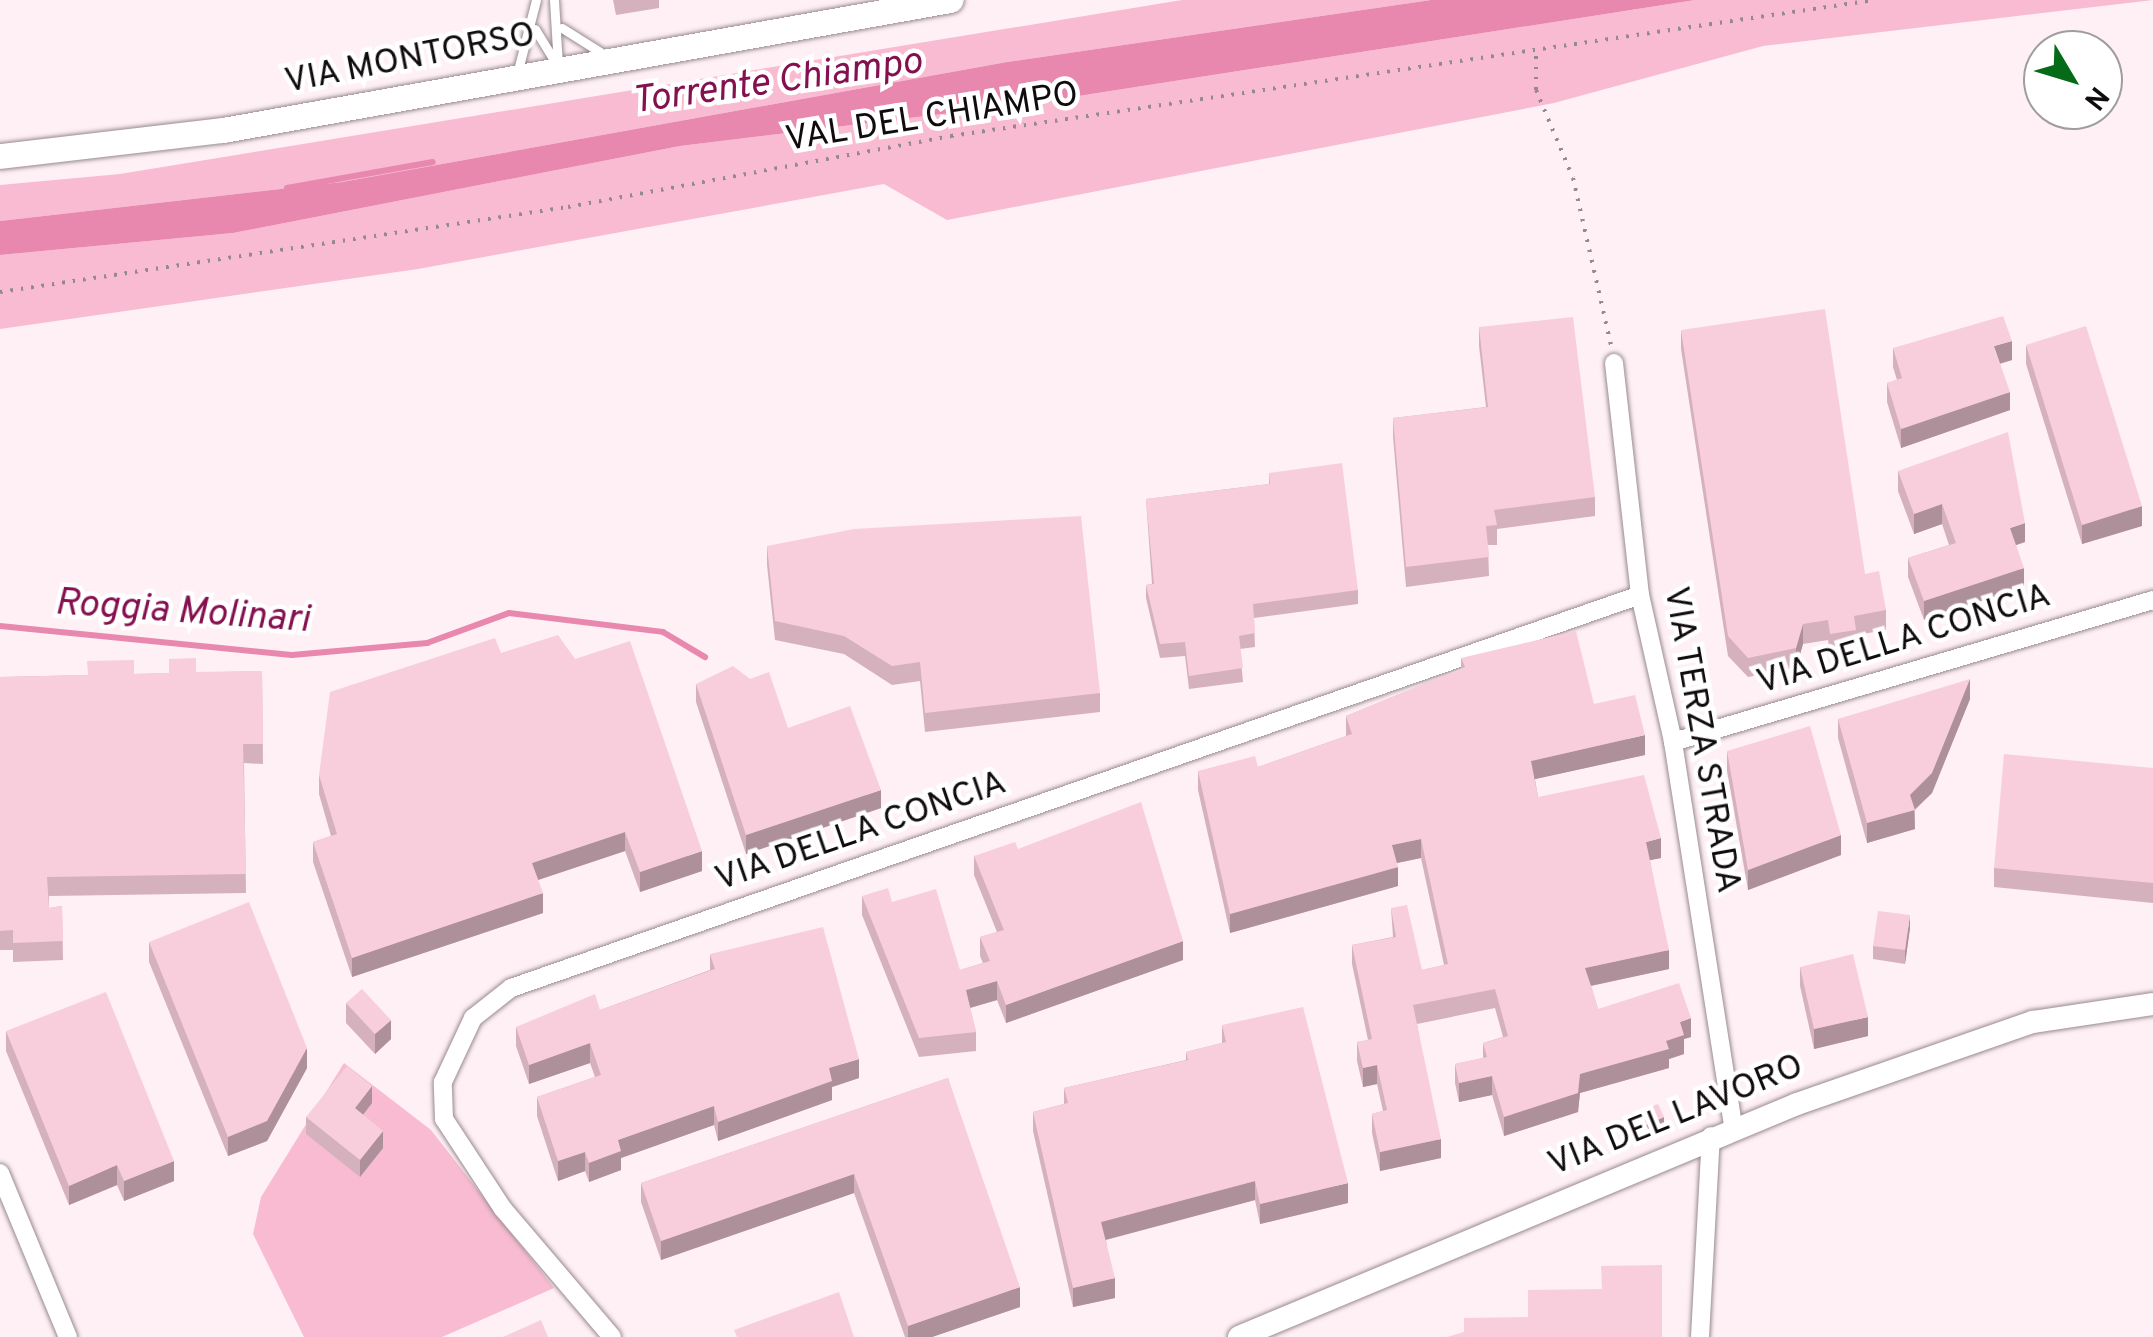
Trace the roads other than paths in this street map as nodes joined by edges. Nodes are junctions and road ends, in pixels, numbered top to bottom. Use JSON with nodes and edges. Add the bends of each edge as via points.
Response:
{"nodes":[{"id":1,"x":536,"y":0,"type":"edge"},
{"id":2,"x":554,"y":0,"type":"edge"},
{"id":3,"x":950,"y":0,"type":"edge"},
{"id":4,"x":562,"y":28,"type":"junction"},
{"id":5,"x":535,"y":29,"type":"junction"},
{"id":6,"x":610,"y":58,"type":"junction"},
{"id":7,"x":558,"y":66,"type":"junction"},
{"id":8,"x":516,"y":75,"type":"junction"},
{"id":9,"x":0,"y":156,"type":"edge"},
{"id":10,"x":1614,"y":363,"type":"road end"},
{"id":11,"x":1640,"y":595,"type":"junction"},
{"id":12,"x":2153,"y":600,"type":"edge"},
{"id":13,"x":1673,"y":742,"type":"junction"},
{"id":14,"x":2153,"y":1004,"type":"edge"},
{"id":15,"x":1722,"y":1131,"type":"junction"},
{"id":16,"x":0,"y":1172,"type":"edge"},
{"id":17,"x":68,"y":1337,"type":"edge"},
{"id":18,"x":612,"y":1337,"type":"edge"},
{"id":19,"x":1239,"y":1337,"type":"edge"},
{"id":20,"x":1700,"y":1337,"type":"edge"}],
"edges":[{"from":1,"to":5,"type":"lane"},
{"from":2,"to":4,"type":"lane"},
{"from":3,"to":6,"type":"main road","name":"VIA MONTORSO"},
{"from":4,"to":6,"type":"lane"},
{"from":4,"to":7,"type":"lane"},
{"from":5,"to":7,"type":"lane"},
{"from":5,"to":8,"type":"lane"},
{"from":6,"to":7,"type":"main road","name":"VIA MONTORSO"},
{"from":7,"to":8,"type":"main road","name":"VIA MONTORSO"},
{"from":8,"to":9,"type":"main road","name":"VIA MONTORSO","via":[[223,130]]},
{"from":10,"to":11,"type":"street","name":"VIA TERZA STRADA"},
{"from":11,"to":13,"type":"street","name":"VIA TERZA STRADA"},
{"from":11,"to":18,"type":"street","name":"VIA DELLA CONCIA","via":[[512,988],[473,1018],[443,1082],[444,1119],[503,1209]]},
{"from":12,"to":13,"type":"street","name":"VIA DELLA CONCIA"},
{"from":13,"to":15,"type":"street","name":"VIA TERZA STRADA"},
{"from":14,"to":15,"type":"street","name":"VIA DEL LAVORO","via":[[2033,1022]]},
{"from":15,"to":19,"type":"street","name":"VIA DEL LAVORO"},
{"from":15,"to":20,"type":"street","name":"VIA TERZA STRADA"},
{"from":16,"to":17,"type":"street"}]}
